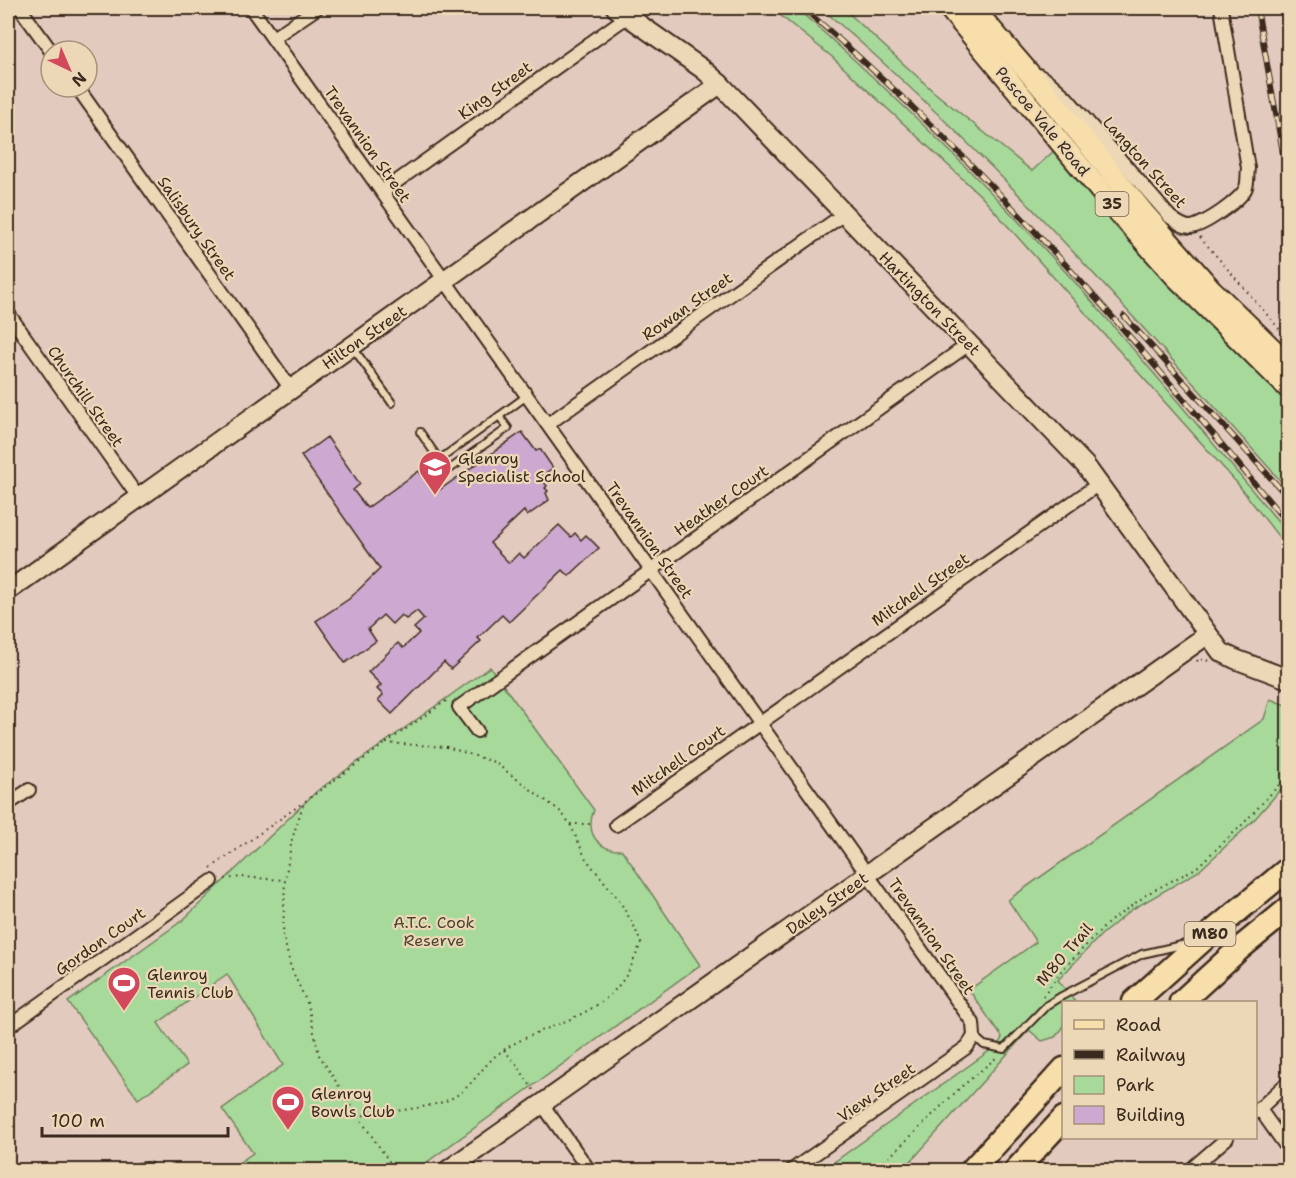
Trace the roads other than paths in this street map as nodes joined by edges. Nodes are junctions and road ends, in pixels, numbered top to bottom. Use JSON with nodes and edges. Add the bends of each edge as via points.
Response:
{"nodes":[{"id":1,"x":20,"y":8,"type":"edge"},
{"id":2,"x":251,"y":8,"type":"edge"},
{"id":3,"x":317,"y":8,"type":"edge"},
{"id":4,"x":949,"y":8,"type":"edge"},
{"id":5,"x":973,"y":8,"type":"edge"},
{"id":6,"x":1221,"y":8,"type":"edge"},
{"id":7,"x":620,"y":16,"type":"edge"},
{"id":8,"x":42,"y":39,"type":"edge"},
{"id":9,"x":273,"y":39,"type":"junction"},
{"id":10,"x":1024,"y":67,"type":"junction"},
{"id":11,"x":720,"y":84,"type":"junction"},
{"id":12,"x":86,"y":99,"type":"edge"},
{"id":13,"x":382,"y":192,"type":"junction"},
{"id":14,"x":844,"y":214,"type":"junction"},
{"id":15,"x":445,"y":280,"type":"junction"},
{"id":16,"x":8,"y":313,"type":"edge"},
{"id":17,"x":969,"y":344,"type":"junction"},
{"id":18,"x":352,"y":346,"type":"junction"},
{"id":19,"x":1288,"y":364,"type":"edge"},
{"id":20,"x":291,"y":388,"type":"junction"},
{"id":21,"x":1288,"y":388,"type":"edge"},
{"id":22,"x":528,"y":395,"type":"junction"},
{"id":23,"x":392,"y":403,"type":"dead end"},
{"id":24,"x":499,"y":416,"type":"junction"},
{"id":25,"x":548,"y":424,"type":"junction"},
{"id":26,"x":420,"y":432,"type":"dead end"},
{"id":27,"x":439,"y":459,"type":"junction"},
{"id":28,"x":1100,"y":483,"type":"junction"},
{"id":29,"x":138,"y":497,"type":"junction"},
{"id":30,"x":651,"y":570,"type":"junction"},
{"id":31,"x":8,"y":591,"type":"edge"},
{"id":32,"x":1200,"y":640,"type":"junction"},
{"id":33,"x":1288,"y":679,"type":"edge"},
{"id":34,"x":760,"y":723,"type":"junction"},
{"id":35,"x":477,"y":731,"type":"dead end"},
{"id":36,"x":29,"y":790,"type":"dead end"},
{"id":37,"x":8,"y":804,"type":"edge"},
{"id":38,"x":616,"y":825,"type":"dead end"},
{"id":39,"x":1288,"y":869,"type":"edge"},
{"id":40,"x":868,"y":874,"type":"junction"},
{"id":41,"x":212,"y":881,"type":"road end"},
{"id":42,"x":1288,"y":909,"type":"edge"},
{"id":43,"x":1204,"y":939,"type":"junction"},
{"id":44,"x":1135,"y":1001,"type":"edge"},
{"id":45,"x":1182,"y":1001,"type":"edge"},
{"id":46,"x":8,"y":1027,"type":"edge"},
{"id":47,"x":974,"y":1036,"type":"junction"},
{"id":48,"x":1062,"y":1071,"type":"edge"},
{"id":49,"x":1288,"y":1082,"type":"edge"},
{"id":50,"x":542,"y":1104,"type":"junction"},
{"id":51,"x":1257,"y":1110,"type":"edge"},
{"id":52,"x":1062,"y":1120,"type":"edge"},
{"id":53,"x":1225,"y":1139,"type":"edge"},
{"id":54,"x":1288,"y":1149,"type":"edge"},
{"id":55,"x":447,"y":1170,"type":"edge"},
{"id":56,"x":589,"y":1170,"type":"edge"},
{"id":57,"x":792,"y":1170,"type":"edge"},
{"id":58,"x":972,"y":1170,"type":"edge"},
{"id":59,"x":1016,"y":1170,"type":"edge"},
{"id":60,"x":1190,"y":1170,"type":"edge"}],
"edges":[{"from":1,"to":8,"type":"street"},
{"from":2,"to":9,"type":"street","name":"Trevannion Street"},
{"from":3,"to":9,"type":"street"},
{"from":4,"to":21,"type":"main road","name":"Pascoe Vale Road","number":"35","via":[[1176,277]]},
{"from":5,"to":10,"type":"main road","name":"Pascoe Vale Road","number":"35"},
{"from":6,"to":10,"type":"street","name":"Langton Street","via":[[1248,168],[1247,186],[1223,210],[1197,226],[1183,226],[1170,217],[1066,97]]},
{"from":7,"to":11,"type":"street","name":"Hartington Street"},
{"from":7,"to":13,"type":"street","name":"King Street"},
{"from":9,"to":13,"type":"street","name":"Trevannion Street"},
{"from":10,"to":19,"type":"main road","name":"Pascoe Vale Road","number":"35","via":[[1204,281]]},
{"from":11,"to":14,"type":"street","name":"Hartington Street"},
{"from":11,"to":15,"type":"street","name":"Hilton Street"},
{"from":12,"to":20,"type":"street","name":"Salisbury Street"},
{"from":13,"to":15,"type":"street","name":"Trevannion Street"},
{"from":14,"to":17,"type":"street","name":"Hartington Street"},
{"from":14,"to":25,"type":"street","name":"Rowan Street"},
{"from":15,"to":18,"type":"street","name":"Hilton Street"},
{"from":15,"to":22,"type":"street","name":"Trevannion Street"},
{"from":16,"to":29,"type":"street","name":"Churchill Street"},
{"from":17,"to":28,"type":"street","name":"Hartington Street"},
{"from":17,"to":30,"type":"street","name":"Heather Court"},
{"from":18,"to":20,"type":"street","name":"Hilton Street"},
{"from":18,"to":23,"type":"lane"},
{"from":20,"to":29,"type":"street","name":"Hilton Street"},
{"from":22,"to":24,"type":"lane"},
{"from":22,"to":25,"type":"street","name":"Trevannion Street"},
{"from":24,"to":27,"type":"lane"},
{"from":24,"to":27,"type":"lane","via":[[508,428],[447,471]]},
{"from":25,"to":30,"type":"street","name":"Trevannion Street"},
{"from":26,"to":27,"type":"lane"},
{"from":28,"to":32,"type":"street","name":"Hartington Street"},
{"from":28,"to":34,"type":"street","name":"Mitchell Street"},
{"from":29,"to":31,"type":"street","name":"Hilton Street"},
{"from":30,"to":34,"type":"street","name":"Trevannion Street"},
{"from":30,"to":35,"type":"street","name":"Heather Court","via":[[459,707]]},
{"from":32,"to":33,"type":"street","name":"Hartington Street","via":[[1225,656]]},
{"from":32,"to":40,"type":"street","name":"Daley Street"},
{"from":34,"to":38,"type":"street","name":"Mitchell Court"},
{"from":34,"to":40,"type":"street","name":"Trevannion Street"},
{"from":36,"to":37,"type":"street"},
{"from":39,"to":43,"type":"highway","number":"M80"},
{"from":40,"to":47,"type":"street","name":"Trevannion Street","via":[[972,1022]]},
{"from":40,"to":50,"type":"street","name":"Daley Street"},
{"from":41,"to":46,"type":"street","name":"Gordon Court"},
{"from":42,"to":45,"type":"highway","number":"M80"},
{"from":43,"to":44,"type":"highway","number":"M80"},
{"from":43,"to":47,"type":"lane","via":[[1142,954],[1060,997],[1003,1049],[984,1045]]},
{"from":47,"to":57,"type":"street","name":"View Street","via":[[966,1049]]},
{"from":48,"to":58,"type":"highway"},
{"from":49,"to":51,"type":"street"},
{"from":50,"to":55,"type":"street","name":"Daley Street"},
{"from":50,"to":56,"type":"street"},
{"from":51,"to":54,"type":"street"},
{"from":52,"to":59,"type":"highway"},
{"from":53,"to":60,"type":"street"}]}
